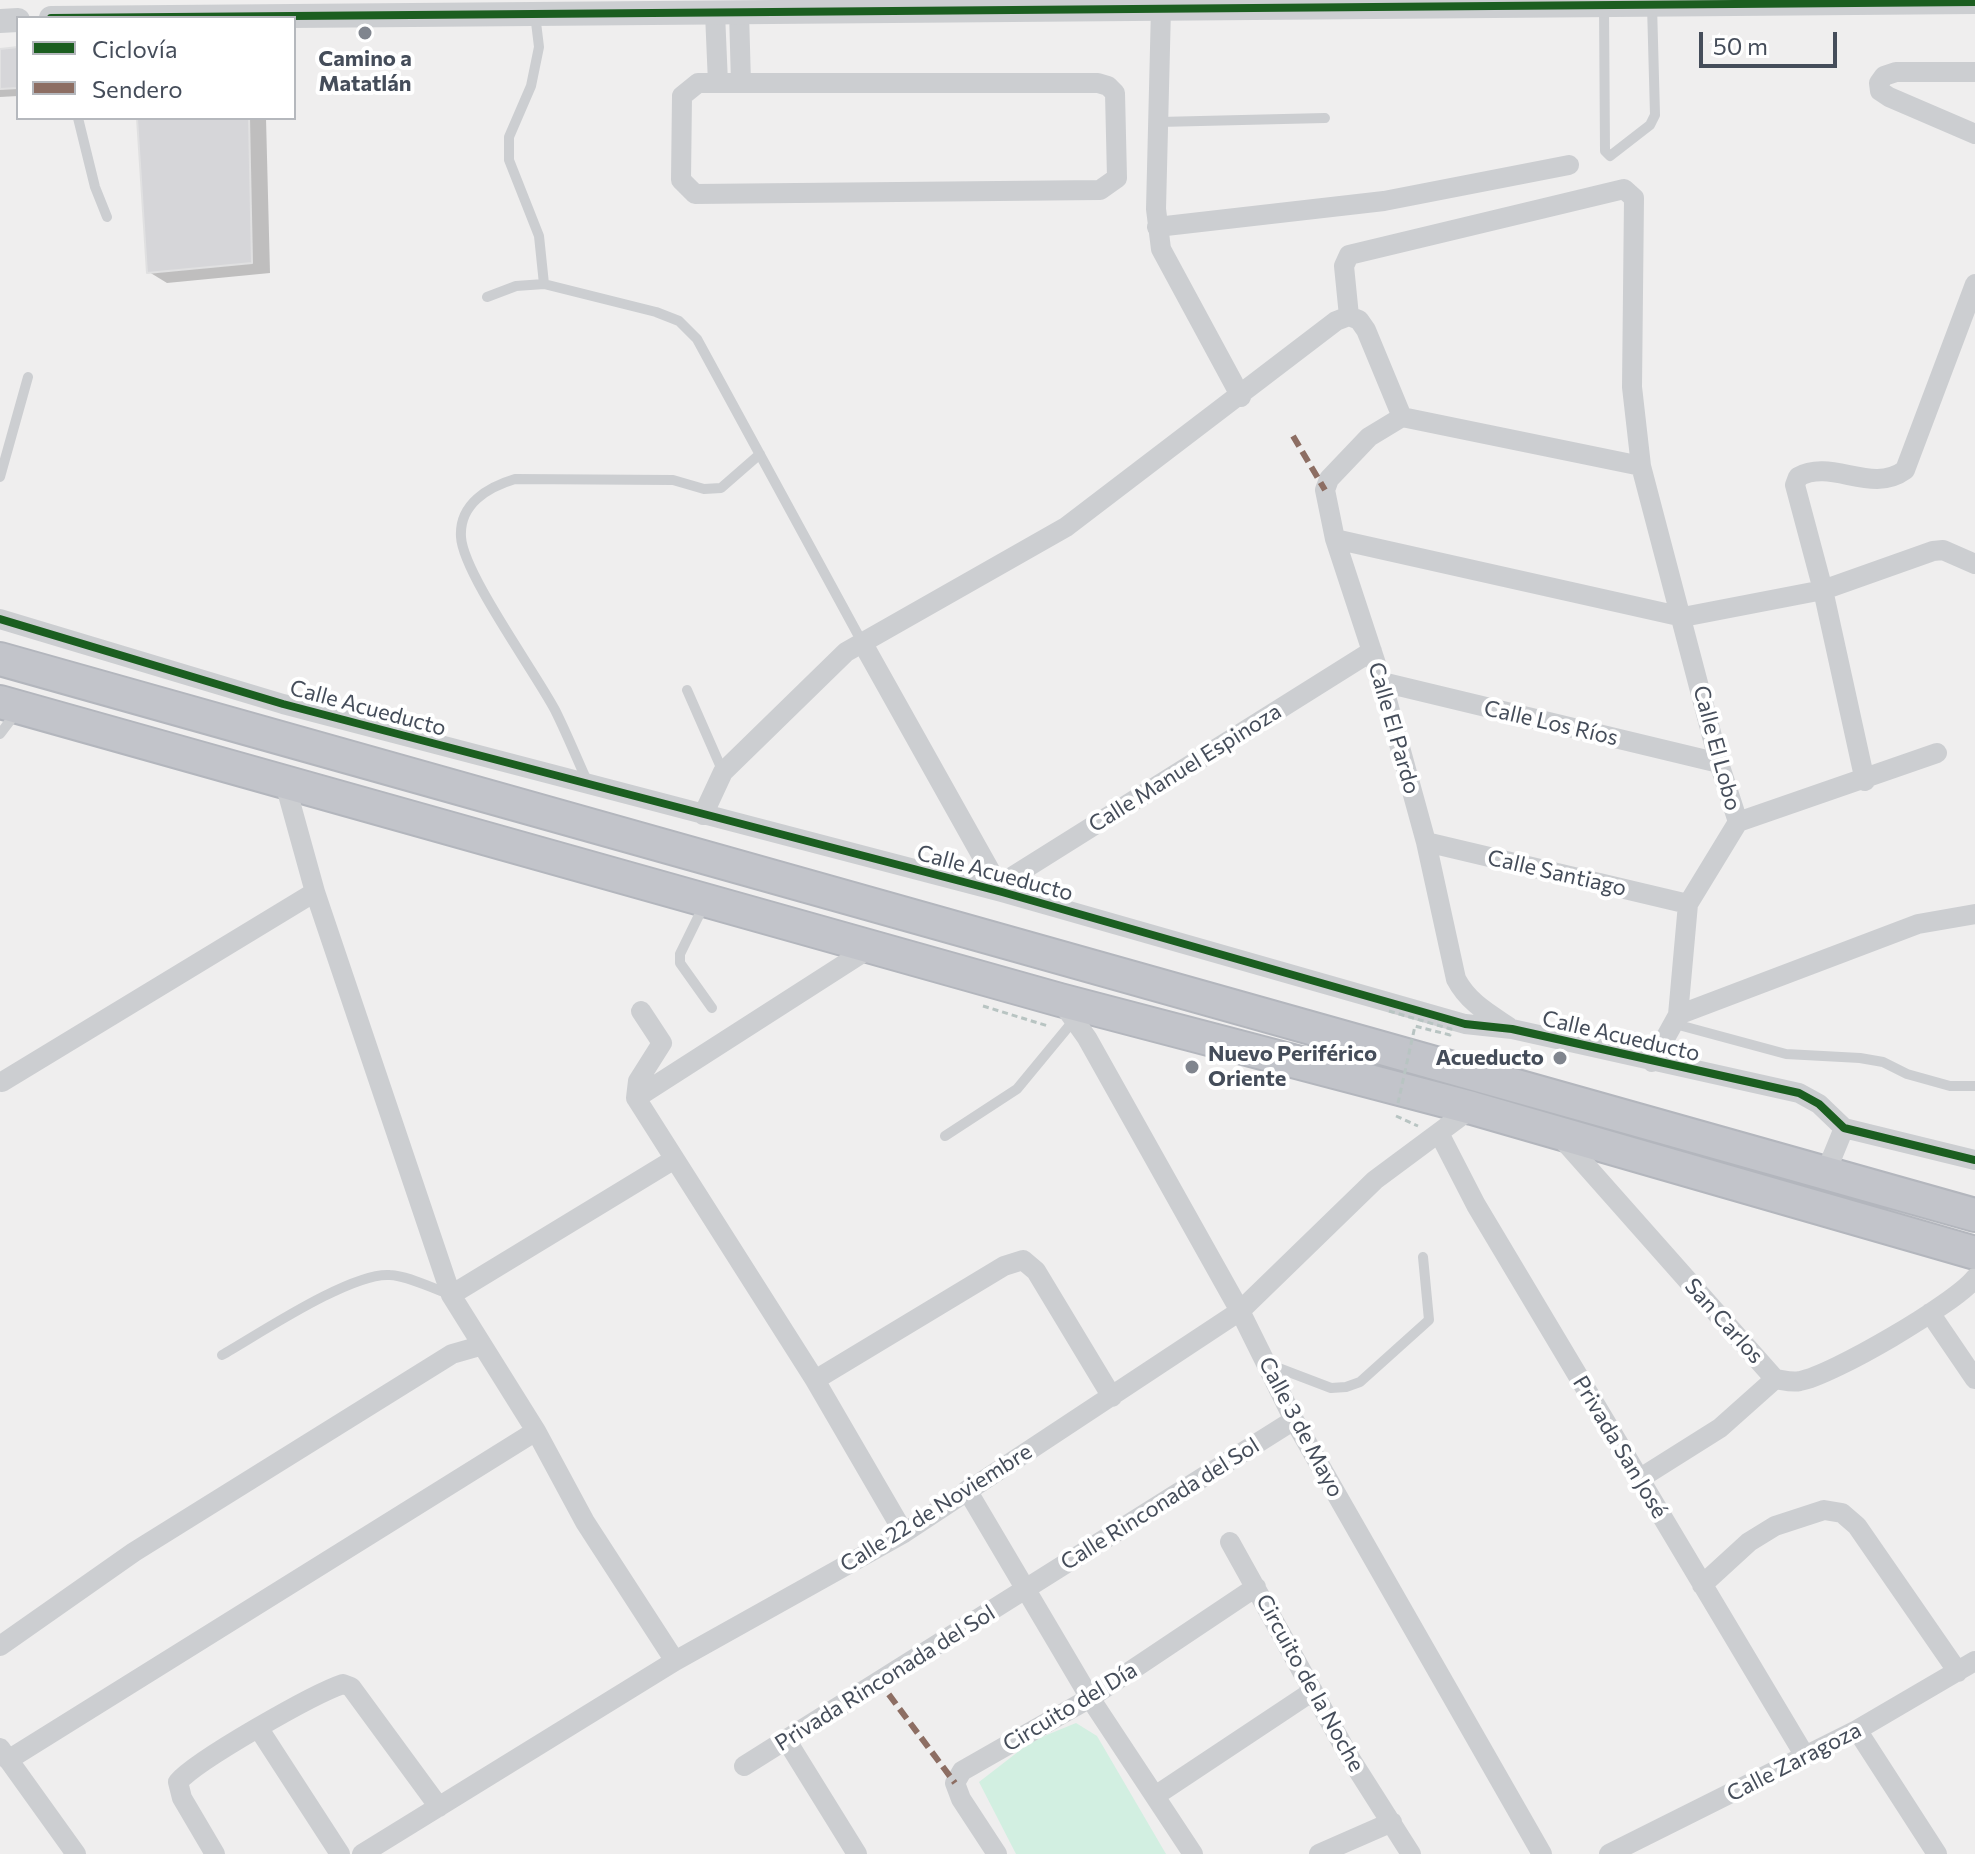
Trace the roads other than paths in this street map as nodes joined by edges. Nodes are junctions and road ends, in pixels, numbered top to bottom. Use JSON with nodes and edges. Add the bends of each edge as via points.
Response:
{"nodes":[{"id":1,"x":1875,"y":1,"type":"edge"},
{"id":2,"x":1975,"y":2,"type":"edge"},
{"id":3,"x":987,"y":5,"type":"edge"},
{"id":4,"x":1030,"y":5,"type":"edge"},
{"id":5,"x":1604,"y":5,"type":"junction"},
{"id":6,"x":1652,"y":5,"type":"junction"},
{"id":7,"x":773,"y":6,"type":"edge"},
{"id":8,"x":207,"y":8,"type":"edge"},
{"id":9,"x":1161,"y":8,"type":"junction"},
{"id":10,"x":727,"y":12,"type":"junction"},
{"id":11,"x":535,"y":14,"type":"junction"},
{"id":12,"x":82,"y":16,"type":"edge"},
{"id":13,"x":1975,"y":72,"type":"edge"},
{"id":14,"x":718,"y":83,"type":"junction"},
{"id":15,"x":741,"y":83,"type":"junction"},
{"id":16,"x":1325,"y":118,"type":"dead end"},
{"id":17,"x":78,"y":120,"type":"edge"},
{"id":18,"x":1159,"y":122,"type":"junction"},
{"id":19,"x":1975,"y":134,"type":"edge"},
{"id":20,"x":1569,"y":165,"type":"dead end"},
{"id":21,"x":107,"y":217,"type":"dead end"},
{"id":22,"x":1157,"y":227,"type":"junction"},
{"id":23,"x":544,"y":284,"type":"junction"},
{"id":24,"x":1975,"y":284,"type":"edge"},
{"id":25,"x":487,"y":297,"type":"dead end"},
{"id":26,"x":1349,"y":316,"type":"junction"},
{"id":27,"x":28,"y":377,"type":"dead end"},
{"id":28,"x":1241,"y":397,"type":"junction"},
{"id":29,"x":1393,"y":422,"type":"junction"},
{"id":30,"x":760,"y":454,"type":"junction"},
{"id":31,"x":1641,"y":466,"type":"junction"},
{"id":32,"x":0,"y":477,"type":"edge"},
{"id":33,"x":1335,"y":539,"type":"junction"},
{"id":34,"x":1975,"y":564,"type":"edge"},
{"id":35,"x":1823,"y":590,"type":"junction"},
{"id":36,"x":1683,"y":617,"type":"junction"},
{"id":37,"x":0,"y":619,"type":"edge"},
{"id":38,"x":862,"y":642,"type":"junction"},
{"id":39,"x":1372,"y":651,"type":"junction"},
{"id":40,"x":0,"y":659,"type":"edge"},
{"id":41,"x":1382,"y":682,"type":"junction"},
{"id":42,"x":687,"y":690,"type":"dead end"},
{"id":43,"x":283,"y":704,"type":"junction"},
{"id":44,"x":10,"y":705,"type":"edge"},
{"id":45,"x":0,"y":734,"type":"edge"},
{"id":46,"x":270,"y":734,"type":"junction"},
{"id":47,"x":1937,"y":753,"type":"dead end"},
{"id":48,"x":1719,"y":763,"type":"junction"},
{"id":49,"x":723,"y":772,"type":"junction"},
{"id":50,"x":284,"y":780,"type":"junction"},
{"id":51,"x":1865,"y":781,"type":"junction"},
{"id":52,"x":589,"y":785,"type":"junction"},
{"id":53,"x":703,"y":815,"type":"junction"},
{"id":54,"x":1738,"y":822,"type":"junction"},
{"id":55,"x":1426,"y":842,"type":"junction"},
{"id":56,"x":1000,"y":888,"type":"junction"},
{"id":57,"x":315,"y":892,"type":"junction"},
{"id":58,"x":707,"y":900,"type":"junction"},
{"id":59,"x":1688,"y":904,"type":"junction"},
{"id":60,"x":1975,"y":914,"type":"edge"},
{"id":61,"x":873,"y":946,"type":"junction"},
{"id":62,"x":712,"y":1008,"type":"dead end"},
{"id":63,"x":1067,"y":1010,"type":"junction"},
{"id":64,"x":641,"y":1011,"type":"dead end"},
{"id":65,"x":1677,"y":1020,"type":"junction"},
{"id":66,"x":1512,"y":1029,"type":"junction"},
{"id":67,"x":1652,"y":1062,"type":"junction"},
{"id":68,"x":2,"y":1082,"type":"edge"},
{"id":69,"x":1975,"y":1086,"type":"edge"},
{"id":70,"x":636,"y":1098,"type":"junction"},
{"id":71,"x":1472,"y":1108,"type":"junction"},
{"id":72,"x":1844,"y":1128,"type":"junction"},
{"id":73,"x":1558,"y":1134,"type":"junction"},
{"id":74,"x":1440,"y":1135,"type":"junction"},
{"id":75,"x":945,"y":1136,"type":"dead end"},
{"id":76,"x":673,"y":1160,"type":"junction"},
{"id":77,"x":1975,"y":1160,"type":"edge"},
{"id":78,"x":1826,"y":1172,"type":"junction"},
{"id":79,"x":1975,"y":1215,"type":"edge"},
{"id":80,"x":1975,"y":1253,"type":"edge"},
{"id":81,"x":1423,"y":1257,"type":"dead end"},
{"id":82,"x":1975,"y":1278,"type":"edge"},
{"id":83,"x":451,"y":1295,"type":"junction"},
{"id":84,"x":1240,"y":1311,"type":"junction"},
{"id":85,"x":1930,"y":1313,"type":"junction"},
{"id":86,"x":480,"y":1346,"type":"junction"},
{"id":87,"x":222,"y":1355,"type":"dead end"},
{"id":88,"x":1266,"y":1363,"type":"junction"},
{"id":89,"x":1775,"y":1379,"type":"junction"},
{"id":90,"x":1975,"y":1379,"type":"edge"},
{"id":91,"x":815,"y":1380,"type":"junction"},
{"id":92,"x":1112,"y":1397,"type":"junction"},
{"id":93,"x":1294,"y":1420,"type":"junction"},
{"id":94,"x":536,"y":1431,"type":"junction"},
{"id":95,"x":1639,"y":1479,"type":"junction"},
{"id":96,"x":967,"y":1490,"type":"junction"},
{"id":97,"x":904,"y":1533,"type":"junction"},
{"id":98,"x":1230,"y":1542,"type":"dead end"},
{"id":99,"x":1702,"y":1585,"type":"junction"},
{"id":100,"x":1256,"y":1587,"type":"junction"},
{"id":101,"x":1026,"y":1589,"type":"junction"},
{"id":102,"x":0,"y":1646,"type":"edge"},
{"id":103,"x":675,"y":1661,"type":"junction"},
{"id":104,"x":1970,"y":1666,"type":"edge"},
{"id":105,"x":1313,"y":1691,"type":"junction"},
{"id":106,"x":1090,"y":1698,"type":"junction"},
{"id":107,"x":259,"y":1729,"type":"junction"},
{"id":108,"x":1857,"y":1730,"type":"junction"},
{"id":109,"x":787,"y":1741,"type":"junction"},
{"id":110,"x":4,"y":1754,"type":"edge"},
{"id":111,"x":1805,"y":1756,"type":"junction"},
{"id":112,"x":744,"y":1766,"type":"dead end"},
{"id":113,"x":1155,"y":1796,"type":"junction"},
{"id":114,"x":439,"y":1807,"type":"junction"},
{"id":115,"x":1392,"y":1822,"type":"junction"},
{"id":116,"x":76,"y":1854,"type":"edge"},
{"id":117,"x":215,"y":1854,"type":"edge"},
{"id":118,"x":340,"y":1854,"type":"edge"},
{"id":119,"x":362,"y":1854,"type":"edge"},
{"id":120,"x":857,"y":1854,"type":"edge"},
{"id":121,"x":997,"y":1854,"type":"edge"},
{"id":122,"x":1193,"y":1854,"type":"edge"},
{"id":123,"x":1319,"y":1854,"type":"edge"},
{"id":124,"x":1411,"y":1854,"type":"edge"},
{"id":125,"x":1542,"y":1854,"type":"edge"},
{"id":126,"x":1609,"y":1854,"type":"edge"},
{"id":127,"x":1937,"y":1854,"type":"edge"}],
"edges":[{"from":1,"to":2,"type":"street"},
{"from":1,"to":6,"type":"street"},
{"from":3,"to":4,"type":"street"},
{"from":3,"to":7,"type":"street"},
{"from":4,"to":9,"type":"street"},
{"from":5,"to":6,"type":"street"},
{"from":5,"to":6,"type":"lane","via":[[1605,151],[1610,156],[1650,125],[1655,115]]},
{"from":5,"to":9,"type":"street"},
{"from":7,"to":10,"type":"street"},
{"from":8,"to":11,"type":"street"},
{"from":8,"to":12,"type":"street"},
{"from":9,"to":18,"type":"street"},
{"from":10,"to":11,"type":"street"},
{"from":10,"to":14,"type":"street"},
{"from":10,"to":15,"type":"street"},
{"from":11,"to":23,"type":"lane","via":[[539,47],[531,86],[509,137],[509,160],[539,236]]},
{"from":13,"to":19,"type":"street","via":[[1896,72],[1879,83],[1889,97]]},
{"from":14,"to":15,"type":"street"},
{"from":14,"to":15,"type":"street","via":[[698,83],[682,96],[681,180],[695,194],[1100,190],[1117,178],[1115,93],[1108,86]]},
{"from":16,"to":18,"type":"lane"},
{"from":17,"to":21,"type":"lane"},
{"from":18,"to":22,"type":"street"},
{"from":20,"to":22,"type":"street","via":[[1384,201]]},
{"from":22,"to":28,"type":"street","via":[[1161,249]]},
{"from":23,"to":25,"type":"lane","via":[[516,286]]},
{"from":23,"to":30,"type":"lane","via":[[679,321],[697,339]]},
{"from":24,"to":35,"type":"street","via":[[1905,470],[1878,481],[1815,471],[1798,477],[1796,495]]},
{"from":26,"to":28,"type":"street"},
{"from":26,"to":29,"type":"street","via":[[1366,330]]},
{"from":26,"to":31,"type":"street","name":"Calle El Lobo","via":[[1344,266],[1349,255],[1624,189],[1634,198],[1632,387]]},
{"from":27,"to":32,"type":"lane"},
{"from":28,"to":38,"type":"street","via":[[1066,527]]},
{"from":29,"to":31,"type":"street"},
{"from":29,"to":33,"type":"street","name":"Calle El Pardo","via":[[1329,479],[1325,490]]},
{"from":30,"to":38,"type":"lane"},
{"from":30,"to":52,"type":"lane","via":[[721,488],[673,480],[515,479],[491,486],[465,516],[461,538],[474,574],[555,710]]},
{"from":31,"to":36,"type":"street","name":"Calle El Lobo"},
{"from":33,"to":36,"type":"street"},
{"from":33,"to":39,"type":"street","name":"Calle El Pardo"},
{"from":34,"to":35,"type":"street","via":[[1933,551]]},
{"from":35,"to":36,"type":"street"},
{"from":35,"to":51,"type":"street"},
{"from":36,"to":48,"type":"street","name":"Calle El Lobo"},
{"from":37,"to":43,"type":"street","name":"Calle Acueducto"},
{"from":38,"to":49,"type":"street"},
{"from":38,"to":56,"type":"street"},
{"from":39,"to":41,"type":"street","name":"Calle El Pardo"},
{"from":39,"to":56,"type":"street","name":"Calle Manuel Espinoza"},
{"from":40,"to":46,"type":"highway"},
{"from":41,"to":48,"type":"street","name":"Calle Los Ríos"},
{"from":41,"to":55,"type":"street","name":"Calle El Pardo"},
{"from":42,"to":49,"type":"lane"},
{"from":43,"to":46,"type":"street"},
{"from":43,"to":52,"type":"street","name":"Calle Acueducto"},
{"from":44,"to":45,"type":"lane"},
{"from":44,"to":50,"type":"highway"},
{"from":46,"to":78,"type":"highway"},
{"from":47,"to":51,"type":"street"},
{"from":48,"to":54,"type":"street","name":"Calle El Lobo"},
{"from":49,"to":53,"type":"street"},
{"from":50,"to":57,"type":"street"},
{"from":50,"to":58,"type":"highway"},
{"from":51,"to":54,"type":"street"},
{"from":52,"to":53,"type":"street","name":"Calle Acueducto"},
{"from":53,"to":56,"type":"street","name":"Calle Acueducto"},
{"from":54,"to":59,"type":"street","name":"Calle El Lobo"},
{"from":55,"to":59,"type":"street","name":"Calle Santiago"},
{"from":55,"to":66,"type":"street","name":"Calle El Pardo","via":[[1456,979],[1480,1008]]},
{"from":56,"to":66,"type":"street","name":"Calle Acueducto","via":[[1465,1024]]},
{"from":57,"to":68,"type":"street"},
{"from":57,"to":83,"type":"street"},
{"from":58,"to":61,"type":"highway"},
{"from":58,"to":62,"type":"lane","via":[[680,963]]},
{"from":59,"to":65,"type":"street","name":"Calle El Lobo"},
{"from":60,"to":65,"type":"street","via":[[1918,924]]},
{"from":61,"to":63,"type":"highway"},
{"from":61,"to":70,"type":"street"},
{"from":63,"to":71,"type":"highway"},
{"from":63,"to":75,"type":"lane","via":[[1017,1089]]},
{"from":63,"to":84,"type":"street","name":"Calle 3 de Mayo"},
{"from":64,"to":70,"type":"street","via":[[662,1043],[638,1081]]},
{"from":65,"to":67,"type":"street","name":"Calle El Lobo"},
{"from":65,"to":69,"type":"lane","via":[[1786,1054],[1871,1060],[1950,1086]]},
{"from":66,"to":67,"type":"street","name":"Calle Acueducto"},
{"from":67,"to":72,"type":"street","name":"Calle Acueducto","via":[[1799,1093]]},
{"from":70,"to":76,"type":"street"},
{"from":71,"to":73,"type":"highway"},
{"from":71,"to":74,"type":"street","name":"Calle 22 de Noviembre"},
{"from":72,"to":77,"type":"street","name":"Calle Acueducto"},
{"from":72,"to":78,"type":"street"},
{"from":73,"to":80,"type":"highway"},
{"from":73,"to":89,"type":"street","name":"San Carlos"},
{"from":74,"to":84,"type":"street","name":"Calle 22 de Noviembre","via":[[1375,1180]]},
{"from":74,"to":95,"type":"street","name":"Privada San José"},
{"from":76,"to":83,"type":"street"},
{"from":76,"to":91,"type":"street"},
{"from":78,"to":79,"type":"highway"},
{"from":81,"to":88,"type":"lane","via":[[1429,1320],[1360,1382],[1331,1388]]},
{"from":82,"to":85,"type":"street","name":"San Carlos"},
{"from":83,"to":86,"type":"street"},
{"from":83,"to":87,"type":"lane","via":[[392,1275],[370,1276]]},
{"from":84,"to":88,"type":"street","name":"Calle 3 de Mayo"},
{"from":84,"to":92,"type":"street","name":"Calle 22 de Noviembre"},
{"from":85,"to":89,"type":"street","name":"San Carlos","via":[[1826,1372],[1798,1382]]},
{"from":85,"to":90,"type":"street"},
{"from":86,"to":94,"type":"street"},
{"from":86,"to":102,"type":"street","via":[[452,1354],[277,1460]]},
{"from":88,"to":93,"type":"street","name":"Calle 3 de Mayo"},
{"from":89,"to":95,"type":"street","via":[[1720,1428]]},
{"from":91,"to":92,"type":"street","via":[[1004,1266],[1023,1260],[1036,1271]]},
{"from":91,"to":97,"type":"street"},
{"from":92,"to":96,"type":"street","name":"Calle 22 de Noviembre"},
{"from":93,"to":101,"type":"street","name":"Calle Rinconada del Sol"},
{"from":93,"to":125,"type":"street","name":"Calle 3 de Mayo"},
{"from":94,"to":103,"type":"street","via":[[585,1522]]},
{"from":94,"to":110,"type":"street"},
{"from":95,"to":99,"type":"street","name":"Privada San José"},
{"from":96,"to":97,"type":"street","name":"Calle 22 de Noviembre"},
{"from":96,"to":101,"type":"street"},
{"from":97,"to":103,"type":"street","name":"Calle 22 de Noviembre"},
{"from":98,"to":100,"type":"street","name":"Circuito de la Noche"},
{"from":99,"to":104,"type":"street","via":[[1761,1532],[1824,1510],[1842,1513]]},
{"from":99,"to":111,"type":"street","name":"Privada San José"},
{"from":100,"to":105,"type":"street","name":"Circuito de la Noche"},
{"from":100,"to":106,"type":"street","name":"Circuito del Día"},
{"from":101,"to":106,"type":"street"},
{"from":101,"to":109,"type":"street","name":"Privada Rinconada del Sol"},
{"from":103,"to":114,"type":"street","name":"Calle 22 de Noviembre"},
{"from":104,"to":108,"type":"street","name":"Calle Zaragoza"},
{"from":105,"to":113,"type":"street"},
{"from":105,"to":115,"type":"street","name":"Circuito de la Noche"},
{"from":106,"to":113,"type":"street"},
{"from":106,"to":121,"type":"street","name":"Circuito del Día","via":[[962,1771],[955,1783],[961,1799]]},
{"from":107,"to":114,"type":"street","via":[[331,1688],[351,1687]]},
{"from":107,"to":117,"type":"street","via":[[178,1782]]},
{"from":107,"to":118,"type":"street"},
{"from":108,"to":111,"type":"street","name":"Calle Zaragoza"},
{"from":108,"to":127,"type":"street"},
{"from":109,"to":112,"type":"street","name":"Privada Rinconada del Sol"},
{"from":109,"to":120,"type":"street"},
{"from":110,"to":116,"type":"street"},
{"from":111,"to":126,"type":"street","name":"Calle Zaragoza"},
{"from":113,"to":122,"type":"street"},
{"from":114,"to":119,"type":"street","name":"Calle 22 de Noviembre"},
{"from":115,"to":123,"type":"street"},
{"from":115,"to":124,"type":"street","name":"Circuito de la Noche"}]}
